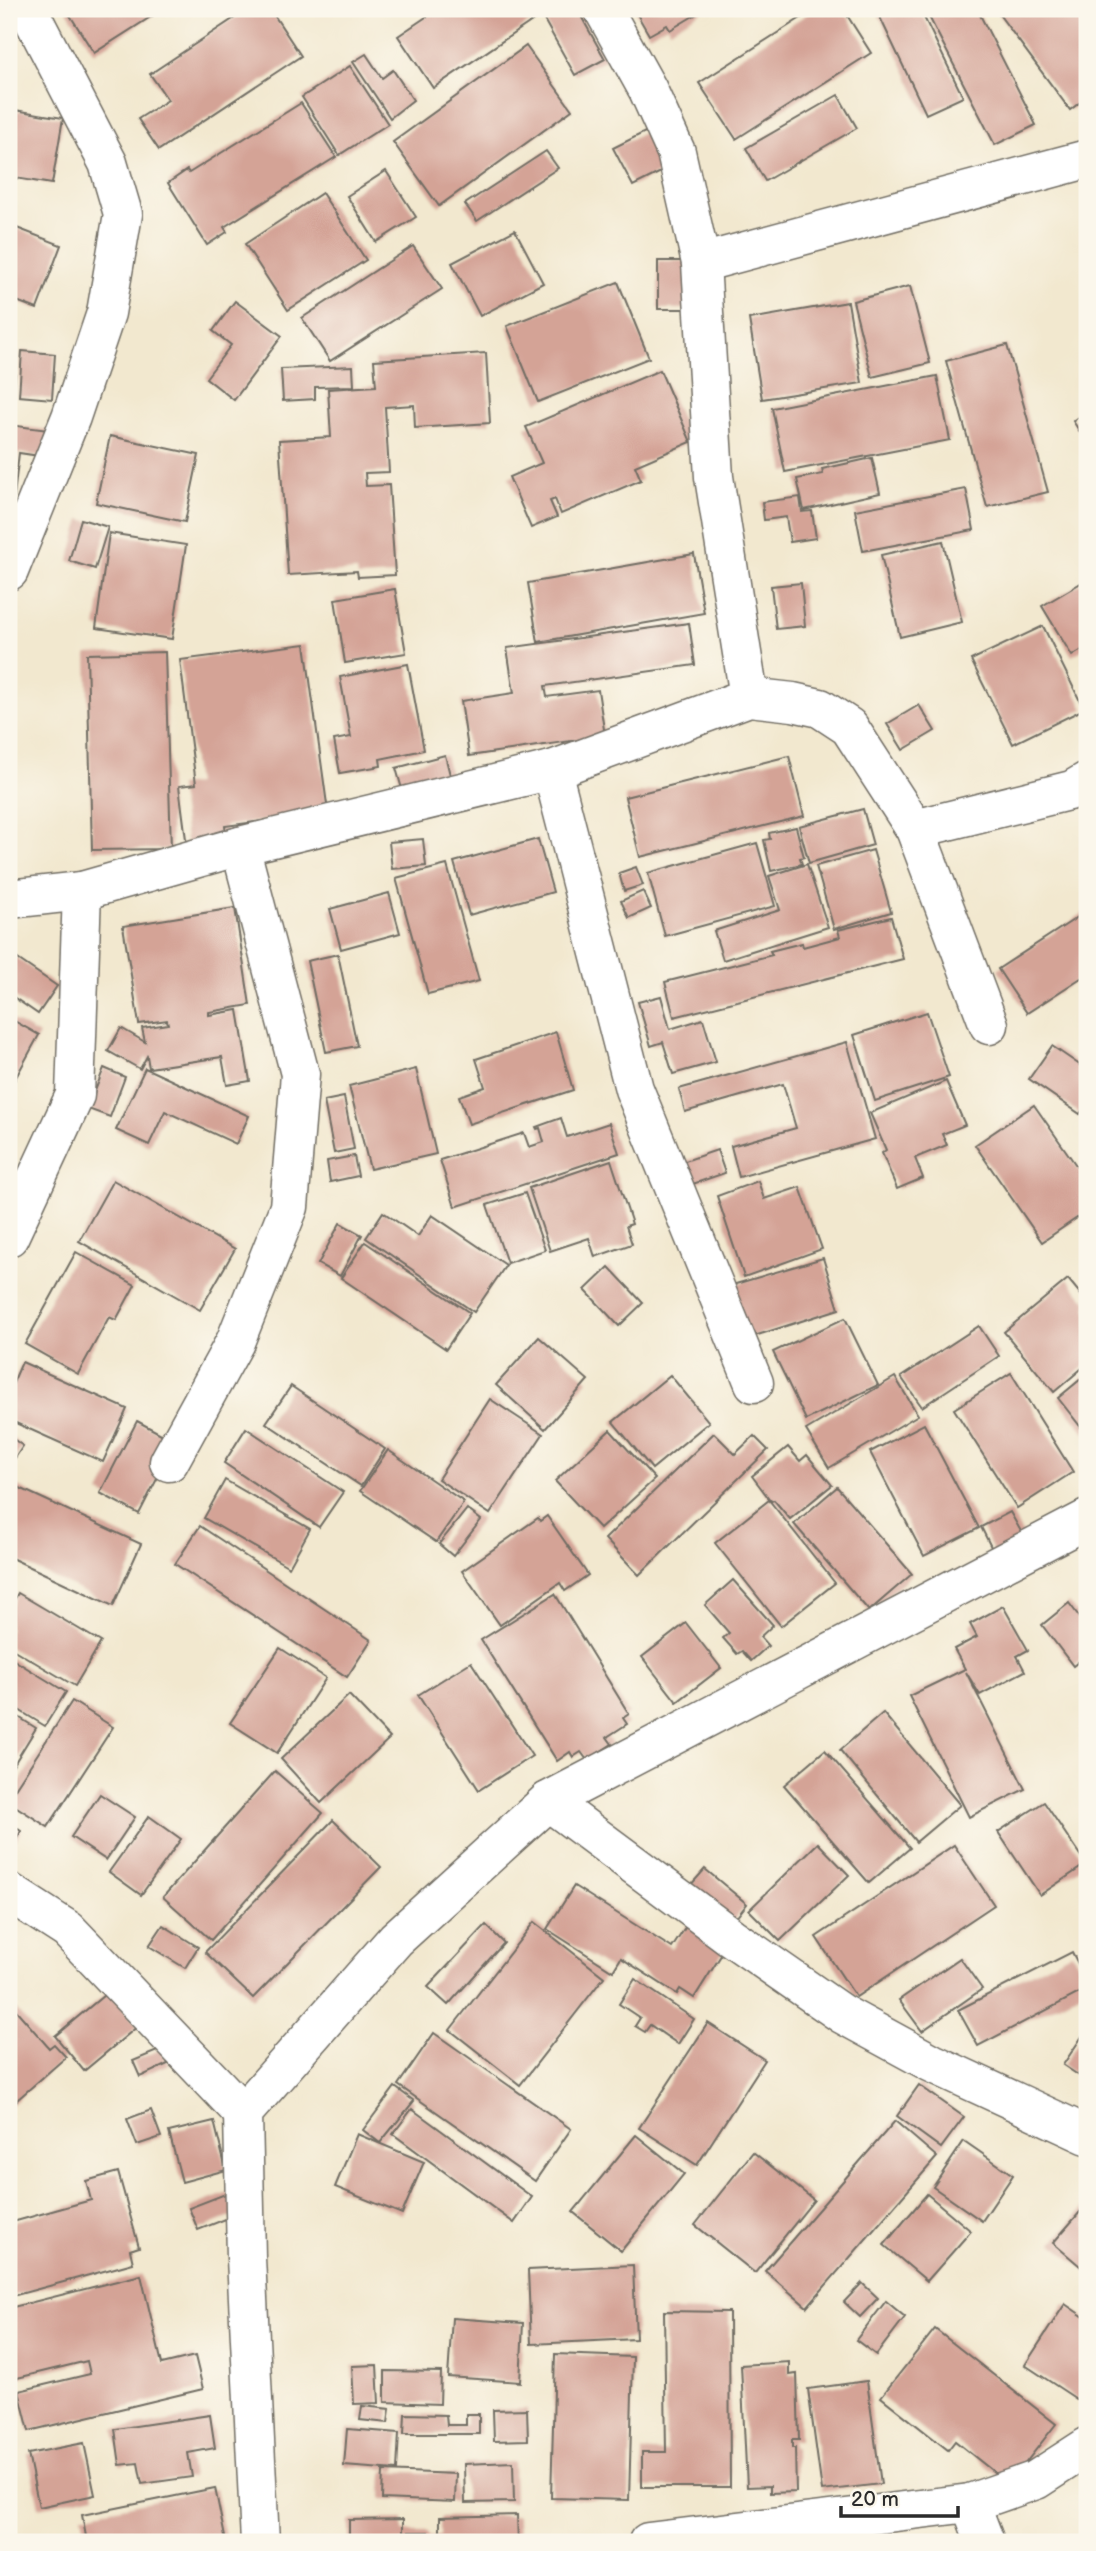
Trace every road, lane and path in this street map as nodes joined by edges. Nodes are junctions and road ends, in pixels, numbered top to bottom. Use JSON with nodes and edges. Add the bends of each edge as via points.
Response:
{"nodes":[{"id":1,"x":28,"y":9,"type":"edge"},
{"id":2,"x":603,"y":9,"type":"edge"},
{"id":3,"x":1087,"y":159,"type":"edge"},
{"id":4,"x":701,"y":263,"type":"junction"},
{"id":5,"x":9,"y":571,"type":"edge"},
{"id":6,"x":749,"y":697,"type":"junction"},
{"id":7,"x":552,"y":770,"type":"junction"},
{"id":8,"x":1087,"y":781,"type":"edge"},
{"id":9,"x":915,"y":829,"type":"junction"},
{"id":10,"x":240,"y":846,"type":"junction"},
{"id":11,"x":82,"y":891,"type":"junction"},
{"id":12,"x":9,"y":899,"type":"edge"},
{"id":13,"x":989,"y":1025,"type":"dead end"},
{"id":14,"x":9,"y":1237,"type":"edge"},
{"id":15,"x":754,"y":1383,"type":"dead end"},
{"id":16,"x":169,"y":1462,"type":"dead end"},
{"id":17,"x":1087,"y":1518,"type":"edge"},
{"id":18,"x":548,"y":1801,"type":"junction"},
{"id":19,"x":9,"y":1892,"type":"edge"},
{"id":20,"x":243,"y":2113,"type":"junction"},
{"id":21,"x":1087,"y":2135,"type":"edge"},
{"id":22,"x":1087,"y":2447,"type":"edge"},
{"id":23,"x":970,"y":2503,"type":"junction"},
{"id":24,"x":260,"y":2542,"type":"edge"},
{"id":25,"x":648,"y":2542,"type":"edge"},
{"id":26,"x":985,"y":2542,"type":"edge"}],
"edges":[{"from":1,"to":5,"type":"street","via":[[108,163],[123,214],[106,313],[71,417]]},
{"from":2,"to":4,"type":"street","via":[[676,152]]},
{"from":3,"to":4,"type":"street"},
{"from":4,"to":6,"type":"street","via":[[714,477]]},
{"from":6,"to":7,"type":"street"},
{"from":6,"to":9,"type":"street","via":[[820,708],[849,727]]},
{"from":7,"to":10,"type":"street"},
{"from":7,"to":15,"type":"street","via":[[634,1089]]},
{"from":8,"to":9,"type":"street","via":[[1072,790]]},
{"from":9,"to":13,"type":"street"},
{"from":10,"to":11,"type":"street"},
{"from":10,"to":16,"type":"street","via":[[300,1074],[289,1207],[234,1342]]},
{"from":11,"to":12,"type":"street"},
{"from":11,"to":14,"type":"street","via":[[75,1095]]},
{"from":17,"to":18,"type":"street"},
{"from":18,"to":20,"type":"street","via":[[396,1940]]},
{"from":18,"to":21,"type":"street","via":[[842,2014],[932,2063]]},
{"from":19,"to":20,"type":"street","via":[[68,1930]]},
{"from":20,"to":24,"type":"street"},
{"from":22,"to":23,"type":"street","via":[[1036,2480]]},
{"from":23,"to":25,"type":"street"},
{"from":23,"to":26,"type":"street"}]}
